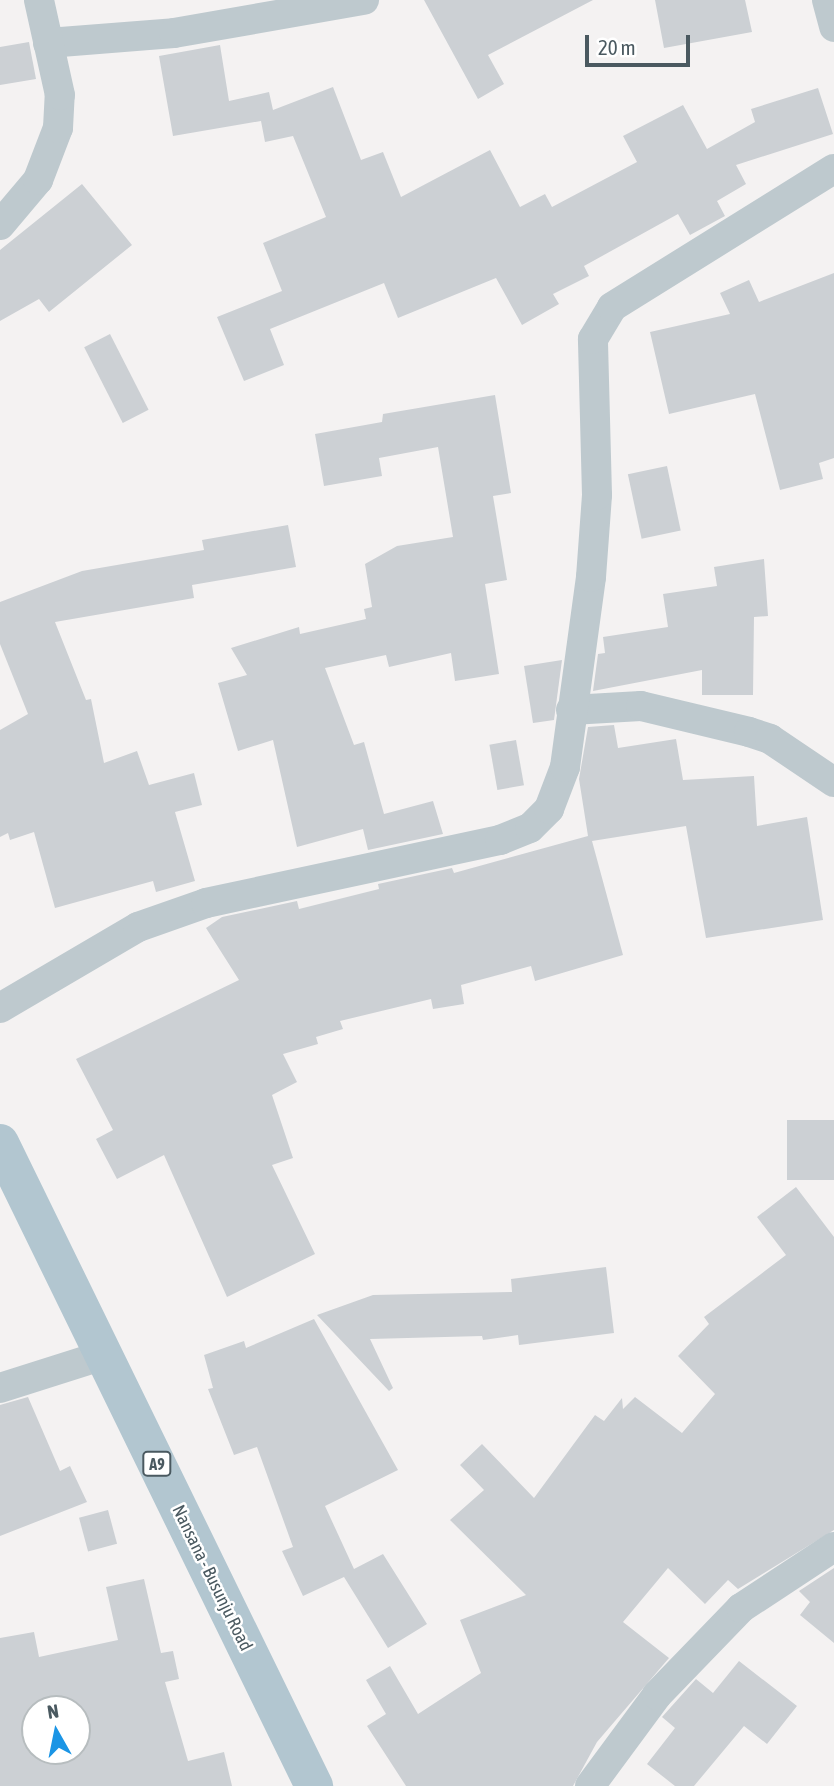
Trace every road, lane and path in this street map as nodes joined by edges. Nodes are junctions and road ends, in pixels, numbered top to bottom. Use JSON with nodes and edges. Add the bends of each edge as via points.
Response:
{"nodes":[{"id":1,"x":39,"y":0,"type":"edge"},
{"id":2,"x":363,"y":0,"type":"edge"},
{"id":3,"x":827,"y":0,"type":"edge"},
{"id":4,"x":834,"y":27,"type":"edge"},
{"id":5,"x":48,"y":43,"type":"junction"},
{"id":6,"x":834,"y":169,"type":"edge"},
{"id":7,"x":0,"y":225,"type":"edge"},
{"id":8,"x":571,"y":710,"type":"junction"},
{"id":9,"x":834,"y":782,"type":"edge"},
{"id":10,"x":0,"y":1007,"type":"edge"},
{"id":11,"x":0,"y":1143,"type":"edge"},
{"id":12,"x":104,"y":1355,"type":"junction"},
{"id":13,"x":0,"y":1388,"type":"edge"},
{"id":14,"x":834,"y":1547,"type":"edge"},
{"id":15,"x":314,"y":1786,"type":"edge"},
{"id":16,"x":590,"y":1786,"type":"edge"}],
"edges":[{"from":1,"to":5,"type":"street"},
{"from":2,"to":5,"type":"street","via":[[174,33]]},
{"from":3,"to":4,"type":"street"},
{"from":5,"to":7,"type":"street","via":[[60,95],[58,128],[38,180]]},
{"from":6,"to":8,"type":"street","via":[[612,307],[593,339],[597,495]]},
{"from":8,"to":9,"type":"street","via":[[641,706],[749,732],[779,744]]},
{"from":8,"to":10,"type":"street","via":[[565,767],[550,809],[530,828],[500,840],[206,903],[138,927]]},
{"from":11,"to":12,"type":"main road","name":"Nansana - Busunju Road","number":"A9"},
{"from":12,"to":13,"type":"street"},
{"from":12,"to":15,"type":"main road","name":"Nansana - Busunju Road","number":"A9"},
{"from":14,"to":16,"type":"street","via":[[741,1608],[657,1695]]}]}
